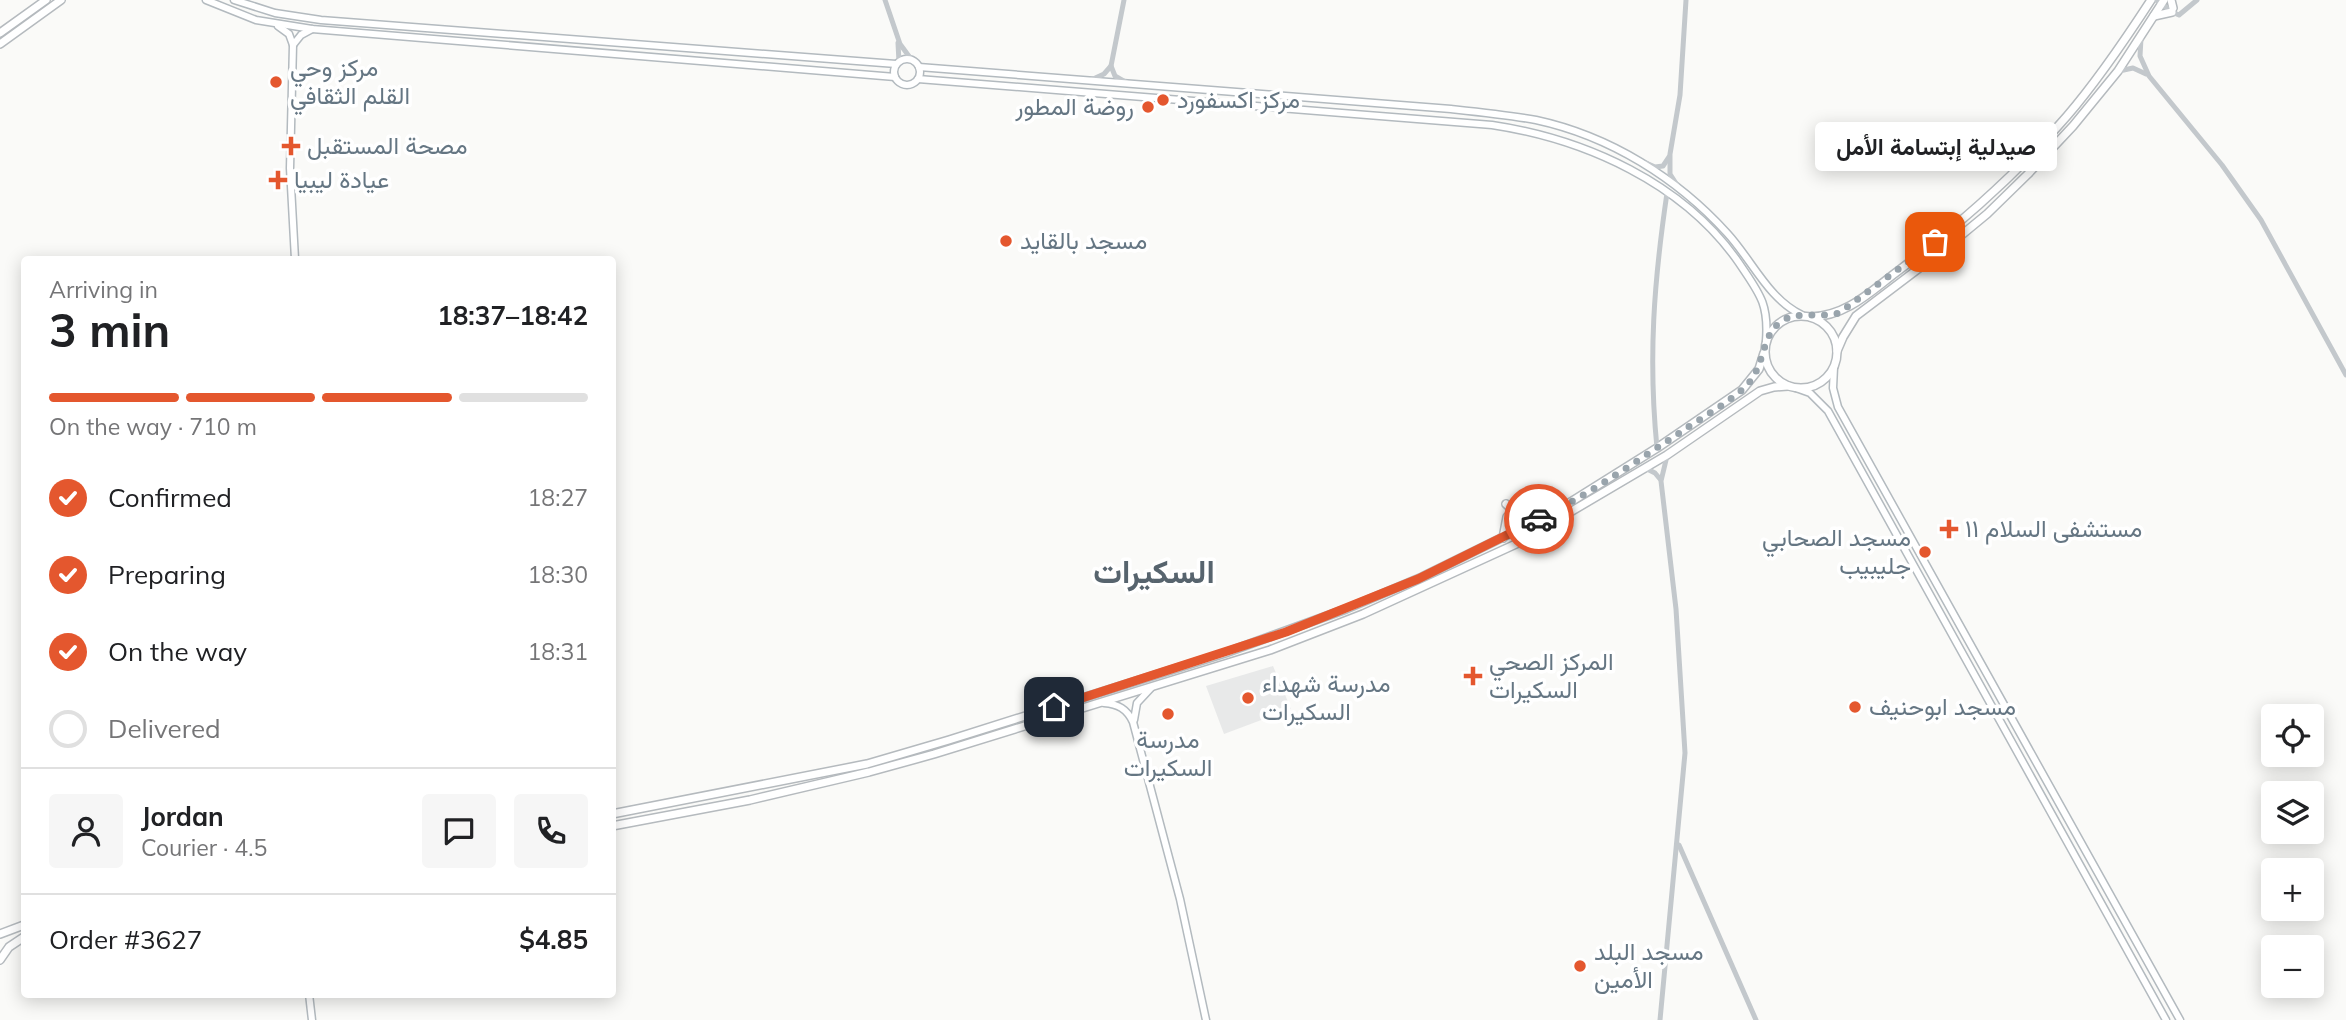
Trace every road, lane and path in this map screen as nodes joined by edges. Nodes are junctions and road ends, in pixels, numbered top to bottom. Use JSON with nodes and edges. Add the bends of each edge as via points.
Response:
{"nodes":[{"id":1,"x":46,"y":0,"type":"edge"},
{"id":2,"x":61,"y":0,"type":"edge"},
{"id":3,"x":206,"y":0,"type":"edge"},
{"id":4,"x":234,"y":0,"type":"edge"},
{"id":5,"x":885,"y":0,"type":"edge"},
{"id":6,"x":1124,"y":0,"type":"edge"},
{"id":7,"x":1686,"y":0,"type":"edge"},
{"id":8,"x":2197,"y":0,"type":"edge"},
{"id":9,"x":2160,"y":1,"type":"edge"},
{"id":10,"x":2173,"y":8,"type":"edge"},
{"id":11,"x":2154,"y":16,"type":"junction"},
{"id":12,"x":274,"y":24,"type":"junction"},
{"id":13,"x":312,"y":29,"type":"junction"},
{"id":14,"x":0,"y":33,"type":"edge"},
{"id":15,"x":531,"y":36,"type":"junction"},
{"id":16,"x":897,"y":37,"type":"junction"},
{"id":17,"x":2141,"y":37,"type":"junction"},
{"id":18,"x":0,"y":44,"type":"edge"},
{"id":19,"x":293,"y":45,"type":"junction"},
{"id":20,"x":531,"y":46,"type":"junction"},
{"id":21,"x":911,"y":60,"type":"junction"},
{"id":22,"x":898,"y":63,"type":"junction"},
{"id":23,"x":919,"y":66,"type":"junction"},
{"id":24,"x":1111,"y":66,"type":"junction"},
{"id":25,"x":2118,"y":71,"type":"junction"},
{"id":26,"x":2149,"y":76,"type":"junction"},
{"id":27,"x":895,"y":77,"type":"junction"},
{"id":28,"x":918,"y":79,"type":"junction"},
{"id":29,"x":1091,"y":80,"type":"junction"},
{"id":30,"x":1127,"y":83,"type":"junction"},
{"id":31,"x":1451,"y":109,"type":"junction"},
{"id":32,"x":1450,"y":121,"type":"junction"},
{"id":33,"x":1670,"y":154,"type":"junction"},
{"id":34,"x":1644,"y":162,"type":"junction"},
{"id":35,"x":1676,"y":185,"type":"junction"},
{"id":36,"x":1667,"y":193,"type":"junction"},
{"id":37,"x":295,"y":256,"type":"edge"},
{"id":38,"x":1802,"y":315,"type":"junction"},
{"id":39,"x":1811,"y":317,"type":"junction"},
{"id":40,"x":1766,"y":341,"type":"junction"},
{"id":41,"x":1837,"y":351,"type":"junction"},
{"id":42,"x":1764,"y":353,"type":"junction"},
{"id":43,"x":1834,"y":367,"type":"junction"},
{"id":44,"x":2346,"y":375,"type":"edge"},
{"id":45,"x":1792,"y":387,"type":"junction"},
{"id":46,"x":1657,"y":448,"type":"junction"},
{"id":47,"x":1667,"y":455,"type":"junction"},
{"id":48,"x":1645,"y":468,"type":"junction"},
{"id":49,"x":1661,"y":481,"type":"junction"},
{"id":50,"x":1506,"y":504,"type":"dead end"},
{"id":51,"x":1507,"y":517,"type":"dead end"},
{"id":52,"x":1536,"y":521,"type":"junction"},
{"id":53,"x":1503,"y":538,"type":"junction"},
{"id":54,"x":1155,"y":685,"type":"junction"},
{"id":55,"x":1098,"y":704,"type":"junction"},
{"id":56,"x":1133,"y":722,"type":"junction"},
{"id":57,"x":867,"y":764,"type":"junction"},
{"id":58,"x":869,"y":772,"type":"junction"},
{"id":59,"x":616,"y":813,"type":"edge"},
{"id":60,"x":616,"y":825,"type":"edge"},
{"id":61,"x":1678,"y":842,"type":"junction"},
{"id":62,"x":21,"y":926,"type":"edge"},
{"id":63,"x":0,"y":932,"type":"edge"},
{"id":64,"x":21,"y":938,"type":"edge"},
{"id":65,"x":21,"y":939,"type":"edge"},
{"id":66,"x":0,"y":946,"type":"edge"},
{"id":67,"x":0,"y":960,"type":"edge"},
{"id":68,"x":309,"y":998,"type":"edge"},
{"id":69,"x":312,"y":1020,"type":"edge"},
{"id":70,"x":1206,"y":1020,"type":"edge"},
{"id":71,"x":1660,"y":1020,"type":"edge"},
{"id":72,"x":1756,"y":1020,"type":"edge"},
{"id":73,"x":2166,"y":1020,"type":"edge"},
{"id":74,"x":2180,"y":1020,"type":"edge"}],
"edges":[{"from":1,"to":14,"type":"main road"},
{"from":2,"to":18,"type":"main road"},
{"from":3,"to":12,"type":"main road"},
{"from":4,"to":15,"type":"main road","via":[[297,17]]},
{"from":5,"to":16,"type":"street"},
{"from":6,"to":24,"type":"street"},
{"from":7,"to":33,"type":"street","via":[[1680,95]]},
{"from":8,"to":10,"type":"street","via":[[2184,12]]},
{"from":9,"to":10,"type":"street"},
{"from":9,"to":11,"type":"main road"},
{"from":9,"to":39,"type":"main road","via":[[2067,116],[1981,203],[1851,306]]},
{"from":10,"to":11,"type":"main road"},
{"from":11,"to":17,"type":"main road"},
{"from":12,"to":13,"type":"main road"},
{"from":12,"to":19,"type":"main road","via":[[289,33]]},
{"from":13,"to":19,"type":"main road"},
{"from":13,"to":20,"type":"main road"},
{"from":15,"to":20,"type":"main road"},
{"from":15,"to":22,"type":"main road"},
{"from":16,"to":21,"type":"street"},
{"from":16,"to":22,"type":"street"},
{"from":17,"to":25,"type":"main road"},
{"from":17,"to":26,"type":"street","via":[[2140,55]]},
{"from":19,"to":37,"type":"main road","via":[[290,156]]},
{"from":20,"to":27,"type":"main road"},
{"from":21,"to":22,"type":"main road"},
{"from":21,"to":23,"type":"main road"},
{"from":22,"to":27,"type":"main road"},
{"from":23,"to":28,"type":"main road"},
{"from":23,"to":29,"type":"main road"},
{"from":24,"to":29,"type":"street"},
{"from":24,"to":30,"type":"street","via":[[1115,76]]},
{"from":25,"to":26,"type":"street","via":[[2133,68]]},
{"from":25,"to":41,"type":"main road","via":[[2073,126],[1987,214],[1856,316]]},
{"from":26,"to":44,"type":"street","via":[[2261,220]]},
{"from":27,"to":28,"type":"main road","via":[[908,85]]},
{"from":28,"to":32,"type":"main road"},
{"from":29,"to":30,"type":"main road"},
{"from":30,"to":31,"type":"main road"},
{"from":31,"to":32,"type":"main road"},
{"from":31,"to":34,"type":"main road","via":[[1539,121]]},
{"from":32,"to":36,"type":"main road","via":[[1514,128],[1560,140],[1612,160]]},
{"from":33,"to":34,"type":"street","via":[[1662,166]]},
{"from":33,"to":35,"type":"street","via":[[1670,173]]},
{"from":34,"to":35,"type":"main road"},
{"from":35,"to":38,"type":"main road","via":[[1742,250],[1778,300]]},
{"from":36,"to":40,"type":"main road","via":[[1716,234],[1752,281],[1767,312]]},
{"from":36,"to":46,"type":"street","via":[[1651,349]]},
{"from":38,"to":39,"type":"main road"},
{"from":38,"to":40,"type":"main road","via":[[1780,322]]},
{"from":39,"to":41,"type":"main road","via":[[1833,334]]},
{"from":40,"to":42,"type":"main road"},
{"from":41,"to":43,"type":"main road"},
{"from":42,"to":45,"type":"main road","via":[[1774,376]]},
{"from":42,"to":46,"type":"main road","via":[[1759,369],[1742,390]]},
{"from":43,"to":45,"type":"main road","via":[[1822,381],[1805,388]]},
{"from":43,"to":74,"type":"main road","via":[[1838,407]]},
{"from":45,"to":47,"type":"main road","via":[[1760,391]]},
{"from":45,"to":73,"type":"main road","via":[[1810,393],[1828,411]]},
{"from":46,"to":52,"type":"main road"},
{"from":47,"to":48,"type":"main road"},
{"from":47,"to":49,"type":"street"},
{"from":48,"to":49,"type":"street"},
{"from":48,"to":54,"type":"main road","via":[[1516,544],[1363,614],[1270,650]]},
{"from":49,"to":61,"type":"street","via":[[1683,704],[1685,753]]},
{"from":50,"to":52,"type":"main road","via":[[1518,515]]},
{"from":51,"to":53,"type":"main road"},
{"from":52,"to":53,"type":"main road"},
{"from":53,"to":57,"type":"main road","via":[[1418,579],[1286,632]]},
{"from":54,"to":55,"type":"main road"},
{"from":54,"to":56,"type":"main road","via":[[1138,703]]},
{"from":55,"to":56,"type":"main road","via":[[1122,707]]},
{"from":55,"to":58,"type":"main road"},
{"from":56,"to":70,"type":"main road","via":[[1180,899]]},
{"from":57,"to":58,"type":"main road"},
{"from":57,"to":59,"type":"main road"},
{"from":58,"to":60,"type":"main road"},
{"from":61,"to":71,"type":"street"},
{"from":61,"to":72,"type":"street"},
{"from":62,"to":63,"type":"main road"},
{"from":64,"to":66,"type":"main road"},
{"from":65,"to":67,"type":"main road"},
{"from":68,"to":69,"type":"main road"}]}
